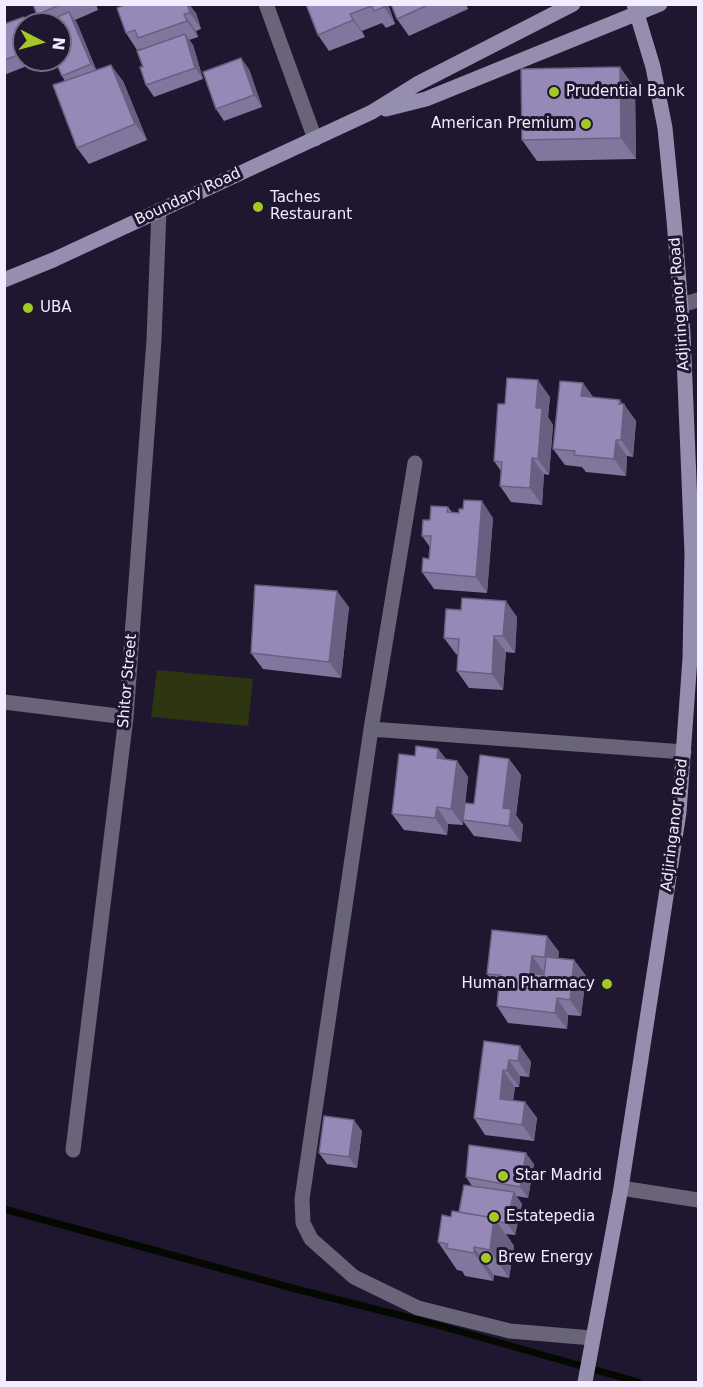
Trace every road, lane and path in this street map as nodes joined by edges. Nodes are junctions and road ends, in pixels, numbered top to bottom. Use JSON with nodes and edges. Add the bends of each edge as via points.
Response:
{"nodes":[{"id":1,"x":266,"y":4,"type":"edge"},
{"id":2,"x":660,"y":4,"type":"edge"},
{"id":3,"x":563,"y":7,"type":"edge"},
{"id":4,"x":635,"y":9,"type":"edge"},
{"id":5,"x":372,"y":112,"type":"junction"},
{"id":6,"x":315,"y":140,"type":"junction"},
{"id":7,"x":159,"y":210,"type":"junction"},
{"id":8,"x":4,"y":280,"type":"edge"},
{"id":9,"x":699,"y":300,"type":"edge"},
{"id":10,"x":681,"y":305,"type":"junction"},
{"id":11,"x":415,"y":463,"type":"dead end"},
{"id":12,"x":4,"y":702,"type":"edge"},
{"id":13,"x":126,"y":717,"type":"junction"},
{"id":14,"x":370,"y":729,"type":"junction"},
{"id":15,"x":684,"y":752,"type":"junction"},
{"id":16,"x":73,"y":1150,"type":"dead end"},
{"id":17,"x":621,"y":1188,"type":"junction"},
{"id":18,"x":699,"y":1200,"type":"edge"},
{"id":19,"x":591,"y":1345,"type":"junction"},
{"id":20,"x":585,"y":1383,"type":"edge"}],
"edges":[{"from":1,"to":6,"type":"street"},
{"from":2,"to":4,"type":"main road","name":"Boundary Road"},
{"from":3,"to":5,"type":"main road","name":"Boundary Road"},
{"from":4,"to":5,"type":"main road","name":"Boundary Road","via":[[426,99]]},
{"from":4,"to":10,"type":"main road","name":"Adjiringanor Road","via":[[654,67],[664,128]]},
{"from":5,"to":6,"type":"main road","name":"Boundary Road"},
{"from":6,"to":7,"type":"main road","name":"Boundary Road"},
{"from":7,"to":8,"type":"main road","name":"Boundary Road"},
{"from":7,"to":13,"type":"street","name":"Shitor Street","via":[[154,340]]},
{"from":9,"to":10,"type":"street"},
{"from":10,"to":15,"type":"main road","name":"Adjiringanor Road","via":[[692,553]]},
{"from":11,"to":14,"type":"street"},
{"from":12,"to":13,"type":"street"},
{"from":13,"to":16,"type":"street","name":"Shitor Street"},
{"from":14,"to":15,"type":"street"},
{"from":14,"to":19,"type":"street","via":[[302,1199],[303,1223],[311,1239],[354,1277],[418,1308],[510,1331]]},
{"from":15,"to":17,"type":"main road","name":"Adjiringanor Road","via":[[677,823]]},
{"from":17,"to":18,"type":"street"},
{"from":17,"to":19,"type":"main road","name":"Adjiringanor Road"},
{"from":19,"to":20,"type":"main road","name":"Adjiringanor Road"}]}
